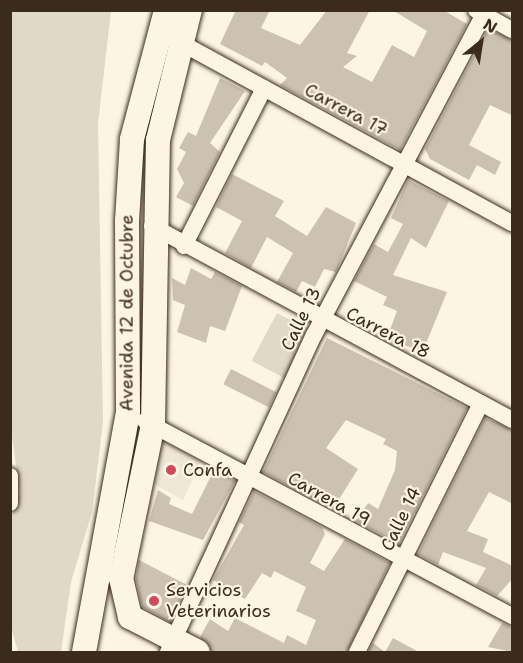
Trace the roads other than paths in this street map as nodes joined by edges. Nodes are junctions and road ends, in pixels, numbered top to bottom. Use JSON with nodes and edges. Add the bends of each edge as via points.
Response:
{"nodes":[{"id":1,"x":190,"y":10,"type":"edge"},
{"id":2,"x":482,"y":12,"type":"edge"},
{"id":3,"x":163,"y":21,"type":"edge"},
{"id":4,"x":513,"y":30,"type":"edge"},
{"id":5,"x":181,"y":43,"type":"junction"},
{"id":6,"x":264,"y":88,"type":"junction"},
{"id":7,"x":404,"y":164,"type":"junction"},
{"id":8,"x":513,"y":223,"type":"edge"},
{"id":9,"x":152,"y":226,"type":"junction"},
{"id":10,"x":184,"y":246,"type":"junction"},
{"id":11,"x":322,"y":321,"type":"junction"},
{"id":12,"x":481,"y":403,"type":"junction"},
{"id":13,"x":128,"y":412,"type":"junction"},
{"id":14,"x":513,"y":420,"type":"edge"},
{"id":15,"x":153,"y":425,"type":"junction"},
{"id":16,"x":10,"y":476,"type":"edge"},
{"id":17,"x":249,"y":477,"type":"junction"},
{"id":18,"x":10,"y":503,"type":"edge"},
{"id":19,"x":402,"y":561,"type":"junction"},
{"id":20,"x":513,"y":616,"type":"edge"},
{"id":21,"x":130,"y":617,"type":"junction"},
{"id":22,"x":171,"y":646,"type":"edge"},
{"id":23,"x":85,"y":648,"type":"edge"},
{"id":24,"x":198,"y":652,"type":"edge"},
{"id":25,"x":357,"y":652,"type":"edge"}],
"edges":[{"from":1,"to":5,"type":"main road","name":"Avenida 12 de Octubre"},
{"from":2,"to":4,"type":"street"},
{"from":2,"to":7,"type":"street","name":"Calle 13"},
{"from":3,"to":5,"type":"street","name":"Carrera 17"},
{"from":3,"to":13,"type":"main road","name":"Avenida 12 de Octubre","via":[[132,139]]},
{"from":5,"to":6,"type":"street","name":"Carrera 17"},
{"from":5,"to":9,"type":"main road","name":"Avenida 12 de Octubre","via":[[158,140]]},
{"from":6,"to":7,"type":"street","name":"Carrera 17"},
{"from":6,"to":10,"type":"street"},
{"from":7,"to":8,"type":"street","name":"Carrera 17"},
{"from":7,"to":11,"type":"street","name":"Calle 13"},
{"from":9,"to":10,"type":"street","name":"Carrera 18"},
{"from":9,"to":15,"type":"main road","name":"Avenida 12 de Octubre"},
{"from":10,"to":11,"type":"street","name":"Carrera 18"},
{"from":11,"to":12,"type":"street","name":"Carrera 18"},
{"from":11,"to":17,"type":"street","name":"Calle 13"},
{"from":12,"to":14,"type":"street","name":"Carrera 18"},
{"from":12,"to":19,"type":"street","name":"Calle 14"},
{"from":13,"to":15,"type":"street","name":"Carrera 19"},
{"from":13,"to":23,"type":"main road","name":"Avenida 12 de Octubre"},
{"from":15,"to":17,"type":"street","name":"Carrera 19"},
{"from":15,"to":21,"type":"main road","name":"Avenida 12 de Octubre","via":[[121,579]]},
{"from":16,"to":18,"type":"street"},
{"from":17,"to":19,"type":"street","name":"Carrera 19"},
{"from":17,"to":22,"type":"street","name":"Calle 13"},
{"from":19,"to":20,"type":"street","name":"Carrera 19"},
{"from":19,"to":25,"type":"street","name":"Calle 14"},
{"from":21,"to":22,"type":"main road"},
{"from":21,"to":23,"type":"main road","via":[[106,623]]},
{"from":22,"to":24,"type":"main road"}]}
